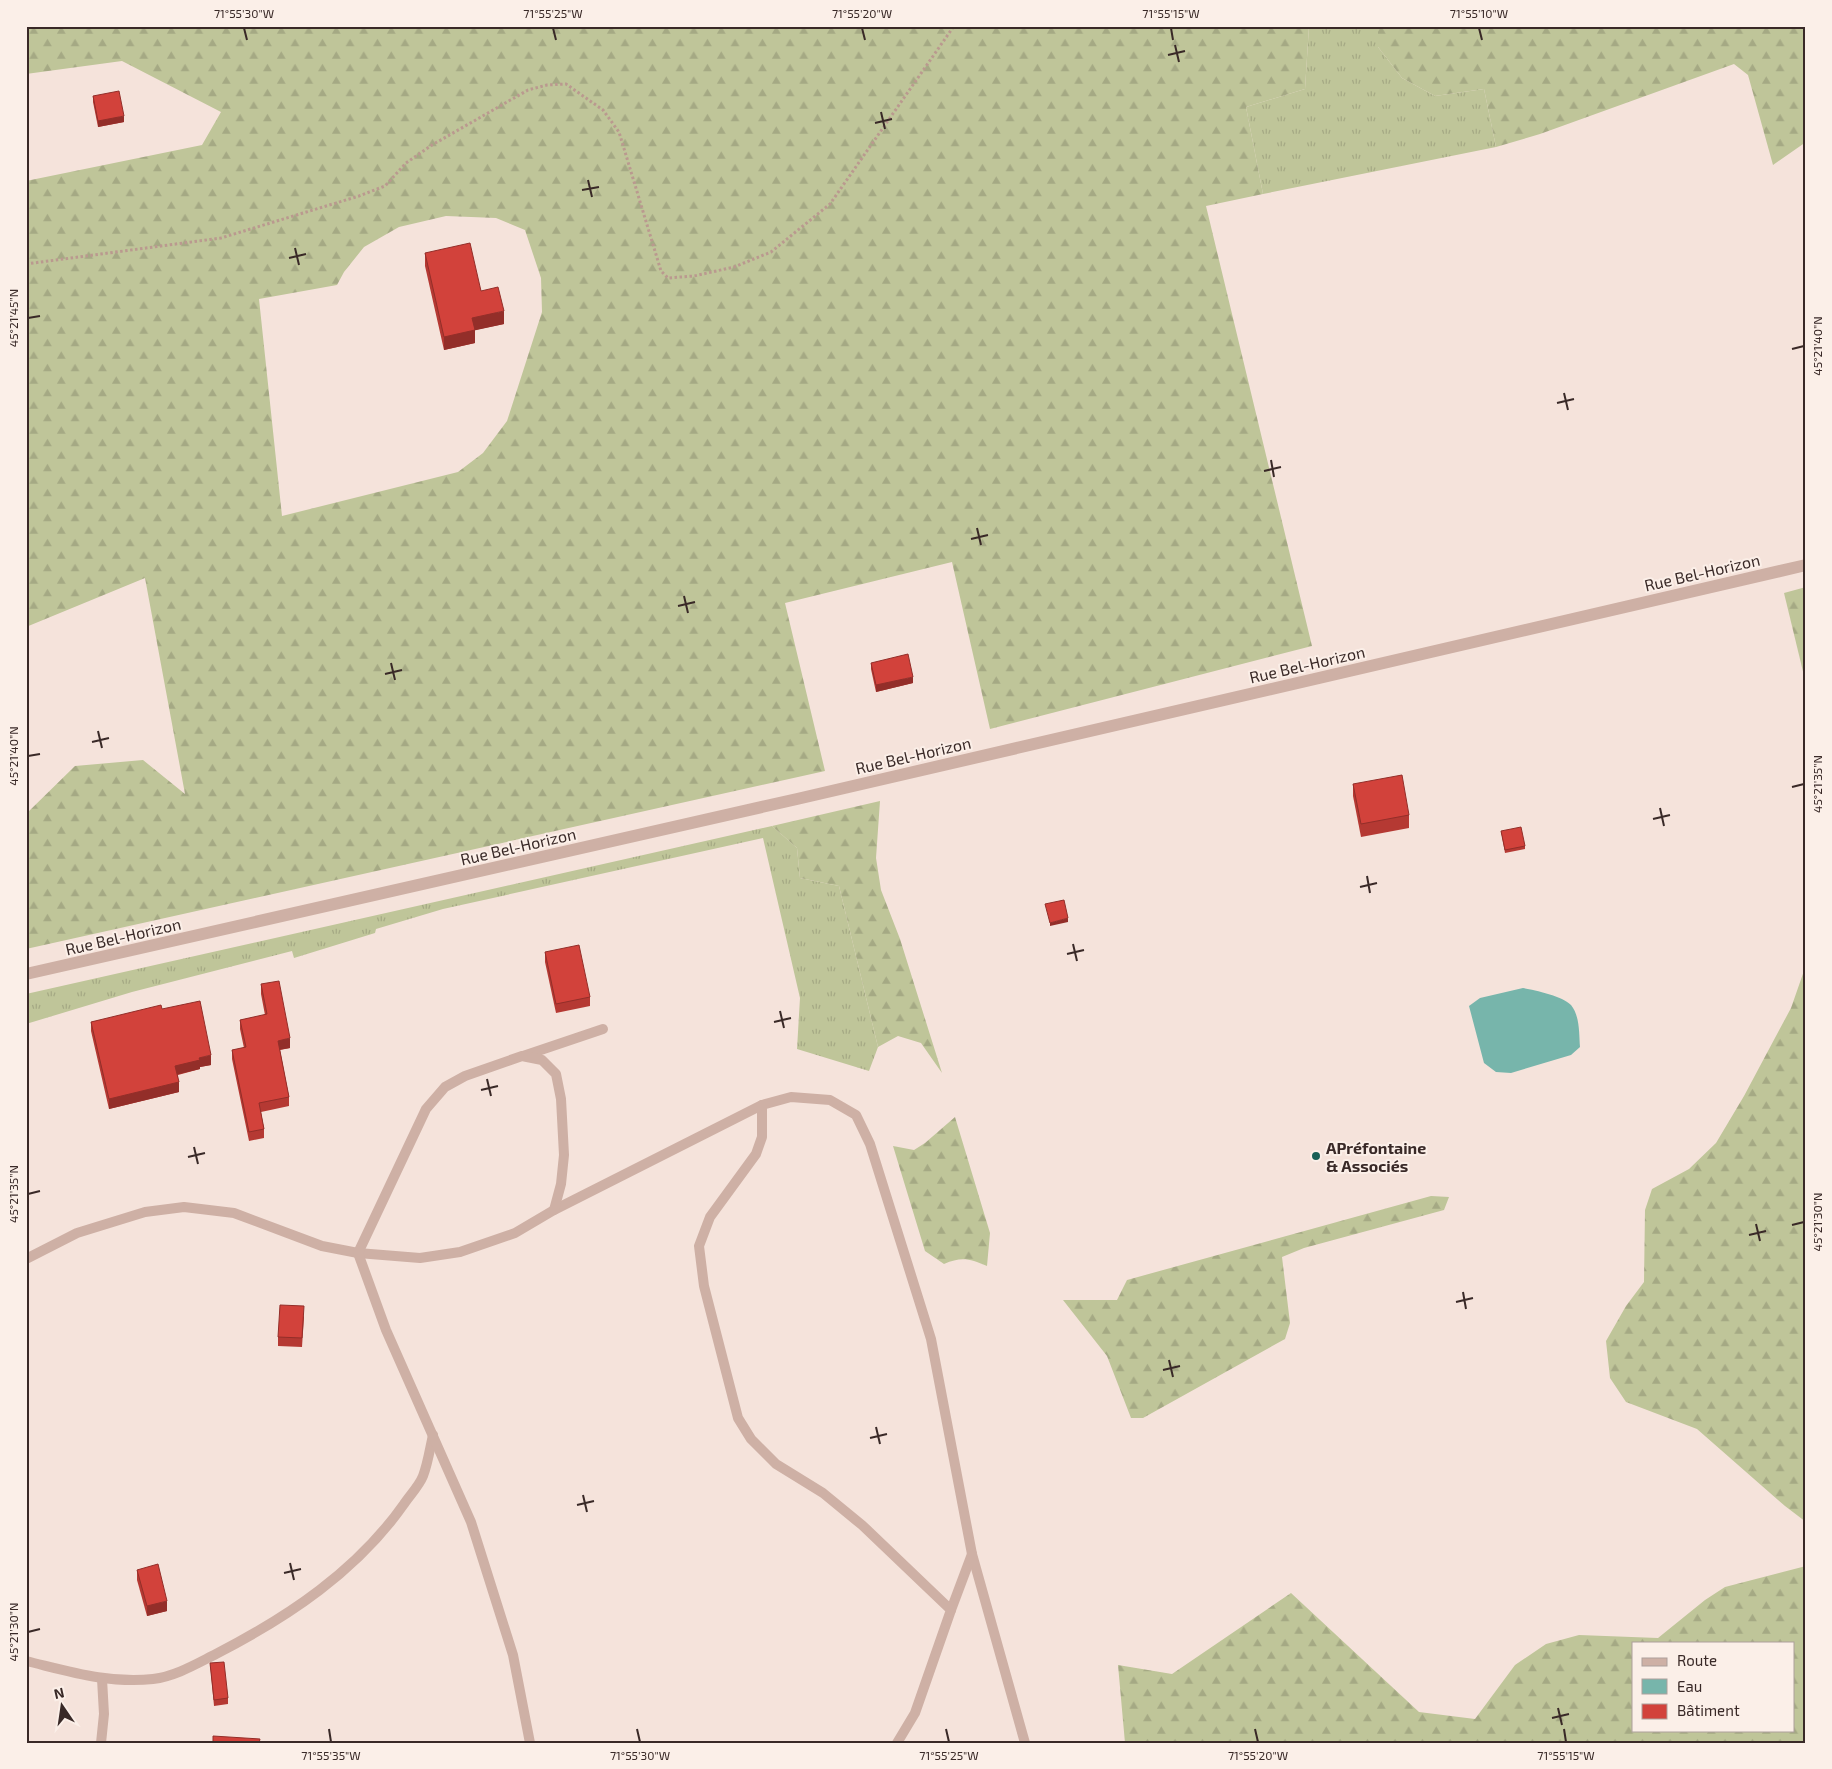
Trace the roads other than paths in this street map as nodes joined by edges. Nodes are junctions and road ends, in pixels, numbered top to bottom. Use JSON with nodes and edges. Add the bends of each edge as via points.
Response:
{"nodes":[{"id":1,"x":1806,"y":565,"type":"edge"},
{"id":2,"x":26,"y":974,"type":"edge"},
{"id":3,"x":603,"y":1029,"type":"dead end"},
{"id":4,"x":522,"y":1056,"type":"junction"},
{"id":5,"x":762,"y":1105,"type":"junction"},
{"id":6,"x":554,"y":1210,"type":"junction"},
{"id":7,"x":358,"y":1253,"type":"junction"},
{"id":8,"x":26,"y":1259,"type":"edge"},
{"id":9,"x":433,"y":1435,"type":"junction"},
{"id":10,"x":972,"y":1554,"type":"junction"},
{"id":11,"x":951,"y":1610,"type":"junction"},
{"id":12,"x":26,"y":1661,"type":"edge"},
{"id":13,"x":102,"y":1679,"type":"junction"},
{"id":14,"x":101,"y":1743,"type":"edge"},
{"id":15,"x":530,"y":1743,"type":"edge"},
{"id":16,"x":897,"y":1743,"type":"edge"},
{"id":17,"x":1025,"y":1743,"type":"edge"}],
"edges":[{"from":1,"to":2,"type":"street","name":"Rue Bel-Horizon"},
{"from":3,"to":4,"type":"lane"},
{"from":4,"to":6,"type":"lane","via":[[542,1060],[556,1074],[561,1099],[564,1155]]},
{"from":4,"to":7,"type":"lane","via":[[464,1076],[445,1087],[426,1109]]},
{"from":5,"to":6,"type":"lane"},
{"from":5,"to":10,"type":"lane","via":[[791,1097],[830,1100],[856,1115],[870,1144],[931,1338]]},
{"from":5,"to":11,"type":"lane","via":[[762,1137],[756,1154],[710,1216],[699,1246],[704,1286],[738,1418],[751,1439],[776,1464],[823,1493],[862,1525]]},
{"from":6,"to":7,"type":"lane","via":[[515,1233],[460,1252],[420,1258]]},
{"from":7,"to":8,"type":"lane","via":[[322,1246],[234,1213],[184,1207],[144,1212],[77,1233]]},
{"from":7,"to":9,"type":"lane","via":[[386,1330]]},
{"from":9,"to":13,"type":"lane","via":[[422,1476],[392,1520],[350,1566],[319,1591],[254,1634],[180,1672],[155,1679]]},
{"from":9,"to":15,"type":"lane","via":[[472,1522],[513,1655]]},
{"from":10,"to":11,"type":"lane"},
{"from":10,"to":17,"type":"lane"},
{"from":11,"to":16,"type":"lane","via":[[915,1713]]},
{"from":12,"to":13,"type":"lane"},
{"from":13,"to":14,"type":"lane","via":[[104,1714]]}]}
